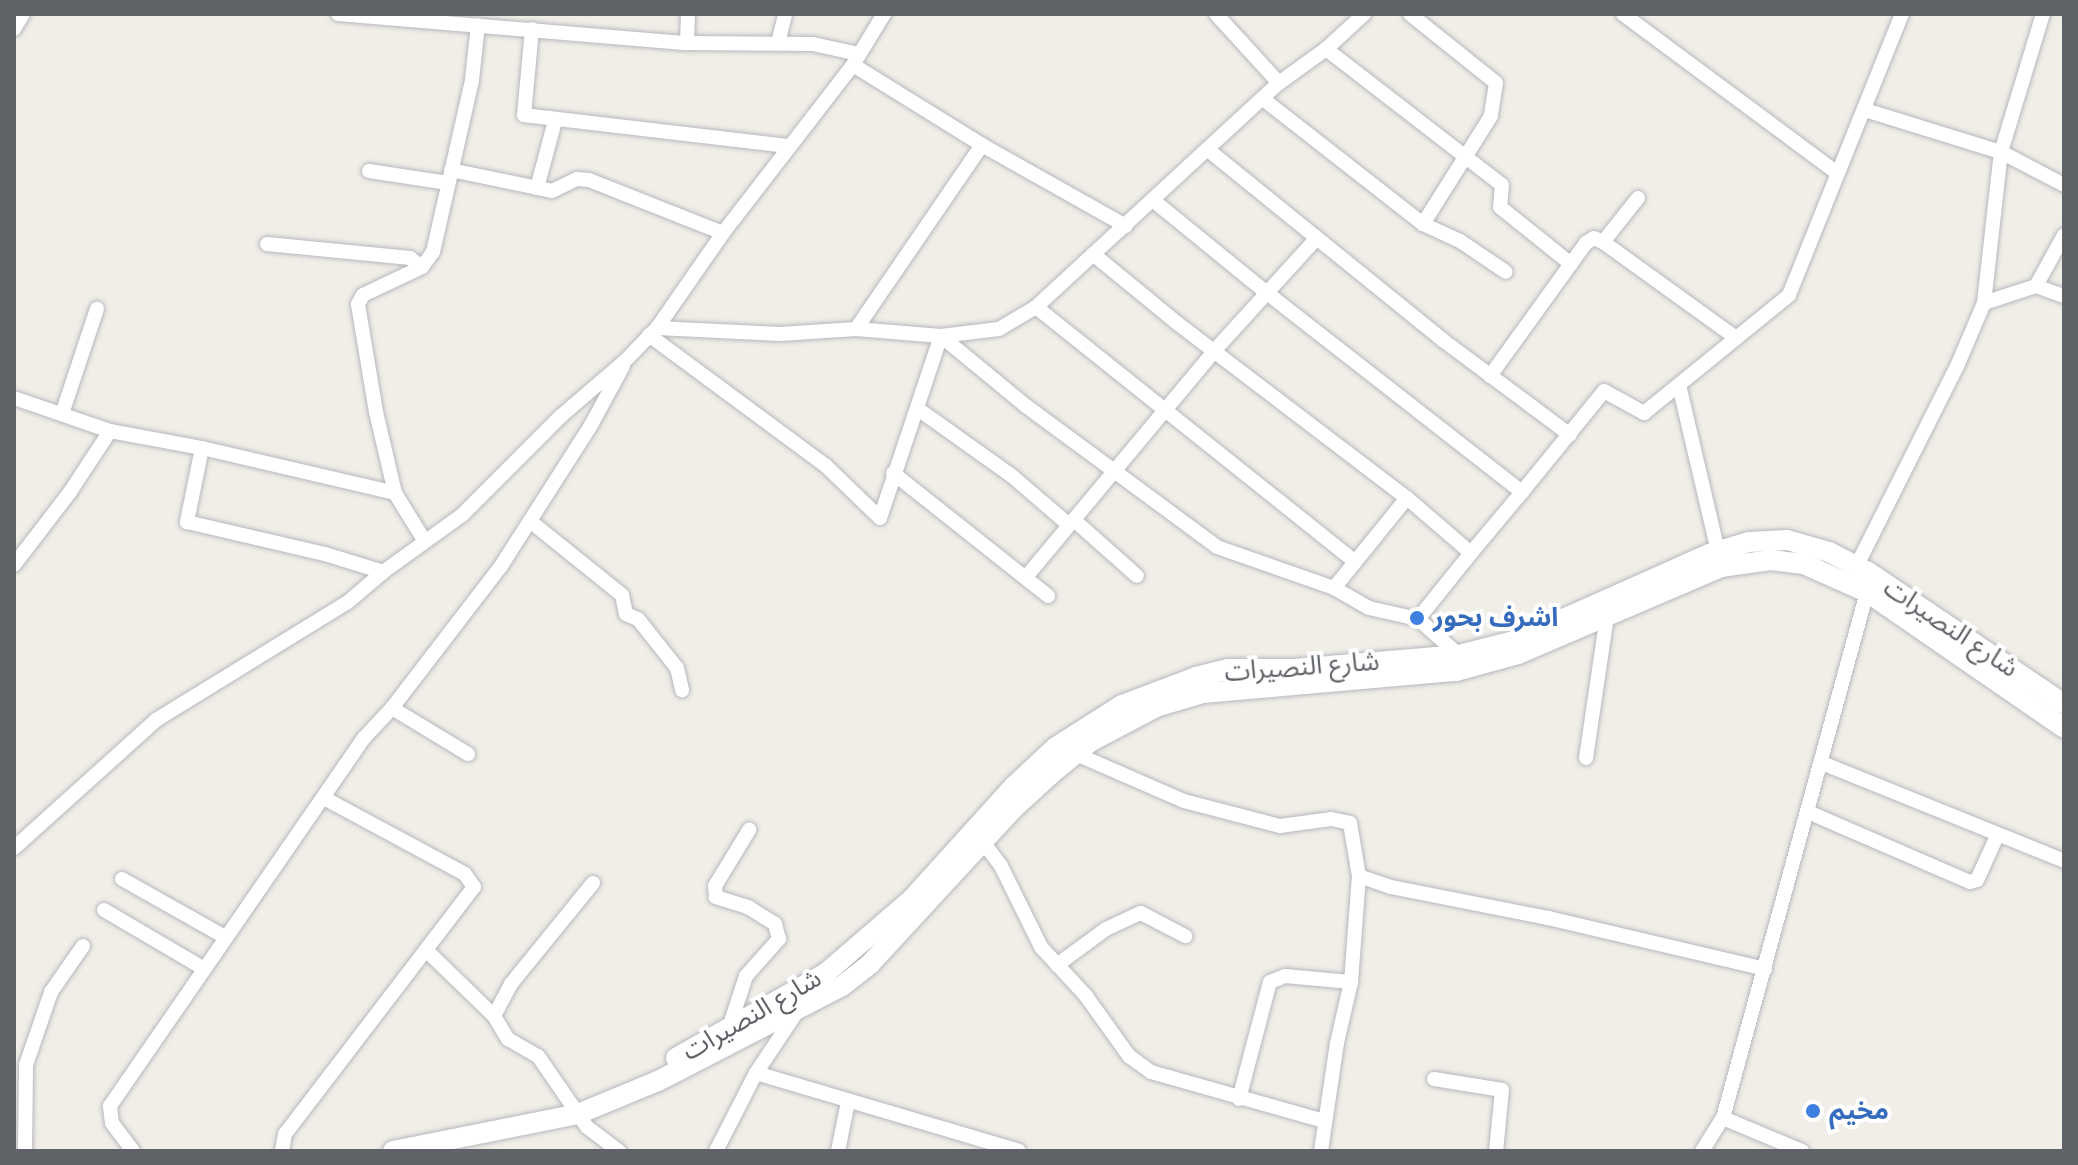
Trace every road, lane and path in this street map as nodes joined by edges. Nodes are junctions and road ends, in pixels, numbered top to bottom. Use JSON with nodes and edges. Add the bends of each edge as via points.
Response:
{"nodes":[{"id":1,"x":23,"y":14,"type":"edge"},
{"id":2,"x":338,"y":14,"type":"edge"},
{"id":3,"x":688,"y":14,"type":"edge"},
{"id":4,"x":785,"y":14,"type":"edge"},
{"id":5,"x":884,"y":14,"type":"edge"},
{"id":6,"x":1216,"y":14,"type":"edge"},
{"id":7,"x":1364,"y":14,"type":"edge"},
{"id":8,"x":1410,"y":14,"type":"edge"},
{"id":9,"x":1623,"y":14,"type":"edge"},
{"id":10,"x":1902,"y":14,"type":"edge"},
{"id":11,"x":2043,"y":14,"type":"edge"},
{"id":12,"x":440,"y":17,"type":"edge"},
{"id":13,"x":478,"y":25,"type":"junction"},
{"id":14,"x":14,"y":29,"type":"edge"},
{"id":15,"x":532,"y":29,"type":"junction"},
{"id":16,"x":687,"y":43,"type":"junction"},
{"id":17,"x":778,"y":43,"type":"junction"},
{"id":18,"x":1326,"y":49,"type":"junction"},
{"id":19,"x":856,"y":59,"type":"junction"},
{"id":20,"x":1279,"y":83,"type":"junction"},
{"id":21,"x":1263,"y":99,"type":"junction"},
{"id":22,"x":1865,"y":110,"type":"junction"},
{"id":23,"x":555,"y":121,"type":"junction"},
{"id":24,"x":982,"y":145,"type":"junction"},
{"id":25,"x":787,"y":146,"type":"junction"},
{"id":26,"x":1207,"y":149,"type":"junction"},
{"id":27,"x":2001,"y":152,"type":"junction"},
{"id":28,"x":1466,"y":159,"type":"junction"},
{"id":29,"x":369,"y":171,"type":"dead end"},
{"id":30,"x":1837,"y":173,"type":"junction"},
{"id":31,"x":450,"y":176,"type":"junction"},
{"id":32,"x":2064,"y":185,"type":"edge"},
{"id":33,"x":537,"y":188,"type":"junction"},
{"id":34,"x":1638,"y":198,"type":"dead end"},
{"id":35,"x":1154,"y":201,"type":"junction"},
{"id":36,"x":1423,"y":224,"type":"junction"},
{"id":37,"x":1126,"y":226,"type":"junction"},
{"id":38,"x":723,"y":233,"type":"junction"},
{"id":39,"x":2064,"y":235,"type":"edge"},
{"id":40,"x":1316,"y":239,"type":"junction"},
{"id":41,"x":1603,"y":242,"type":"junction"},
{"id":42,"x":267,"y":244,"type":"dead end"},
{"id":43,"x":1093,"y":254,"type":"junction"},
{"id":44,"x":1571,"y":264,"type":"junction"},
{"id":45,"x":422,"y":267,"type":"junction"},
{"id":46,"x":1506,"y":272,"type":"dead end"},
{"id":47,"x":2036,"y":286,"type":"junction"},
{"id":48,"x":1267,"y":293,"type":"junction"},
{"id":49,"x":2064,"y":296,"type":"edge"},
{"id":50,"x":1984,"y":303,"type":"junction"},
{"id":51,"x":1036,"y":307,"type":"junction"},
{"id":52,"x":97,"y":309,"type":"dead end"},
{"id":53,"x":856,"y":329,"type":"junction"},
{"id":54,"x":653,"y":331,"type":"junction"},
{"id":55,"x":941,"y":336,"type":"junction"},
{"id":56,"x":1736,"y":338,"type":"junction"},
{"id":57,"x":1214,"y":351,"type":"junction"},
{"id":58,"x":625,"y":361,"type":"junction"},
{"id":59,"x":1490,"y":376,"type":"junction"},
{"id":60,"x":1679,"y":385,"type":"junction"},
{"id":61,"x":14,"y":398,"type":"edge"},
{"id":62,"x":918,"y":409,"type":"junction"},
{"id":63,"x":1165,"y":411,"type":"junction"},
{"id":64,"x":62,"y":414,"type":"junction"},
{"id":65,"x":110,"y":431,"type":"junction"},
{"id":66,"x":1570,"y":435,"type":"junction"},
{"id":67,"x":202,"y":448,"type":"junction"},
{"id":68,"x":1114,"y":470,"type":"junction"},
{"id":69,"x":893,"y":473,"type":"junction"},
{"id":70,"x":1522,"y":492,"type":"junction"},
{"id":71,"x":395,"y":493,"type":"junction"},
{"id":72,"x":1407,"y":498,"type":"junction"},
{"id":73,"x":530,"y":521,"type":"junction"},
{"id":74,"x":1072,"y":523,"type":"junction"},
{"id":75,"x":424,"y":540,"type":"junction"},
{"id":76,"x":1718,"y":551,"type":"junction"},
{"id":77,"x":1471,"y":553,"type":"junction"},
{"id":78,"x":1354,"y":561,"type":"junction"},
{"id":79,"x":14,"y":565,"type":"edge"},
{"id":80,"x":1856,"y":567,"type":"junction"},
{"id":81,"x":383,"y":572,"type":"junction"},
{"id":82,"x":1137,"y":576,"type":"dead end"},
{"id":83,"x":1026,"y":577,"type":"junction"},
{"id":84,"x":1334,"y":588,"type":"junction"},
{"id":85,"x":1867,"y":592,"type":"junction"},
{"id":86,"x":1048,"y":596,"type":"dead end"},
{"id":87,"x":1607,"y":616,"type":"junction"},
{"id":88,"x":1418,"y":619,"type":"junction"},
{"id":89,"x":1459,"y":655,"type":"junction"},
{"id":90,"x":682,"y":690,"type":"dead end"},
{"id":91,"x":2064,"y":704,"type":"edge"},
{"id":92,"x":392,"y":708,"type":"junction"},
{"id":93,"x":2064,"y":728,"type":"edge"},
{"id":94,"x":468,"y":754,"type":"dead end"},
{"id":95,"x":1076,"y":754,"type":"junction"},
{"id":96,"x":1586,"y":758,"type":"dead end"},
{"id":97,"x":1822,"y":763,"type":"junction"},
{"id":98,"x":324,"y":798,"type":"junction"},
{"id":99,"x":1808,"y":812,"type":"junction"},
{"id":100,"x":749,"y":830,"type":"dead end"},
{"id":101,"x":1997,"y":836,"type":"junction"},
{"id":102,"x":983,"y":842,"type":"junction"},
{"id":103,"x":14,"y":848,"type":"edge"},
{"id":104,"x":2064,"y":861,"type":"edge"},
{"id":105,"x":1359,"y":876,"type":"junction"},
{"id":106,"x":122,"y":879,"type":"dead end"},
{"id":107,"x":593,"y":883,"type":"dead end"},
{"id":108,"x":104,"y":910,"type":"dead end"},
{"id":109,"x":1185,"y":936,"type":"dead end"},
{"id":110,"x":225,"y":937,"type":"junction"},
{"id":111,"x":83,"y":946,"type":"dead end"},
{"id":112,"x":426,"y":950,"type":"junction"},
{"id":113,"x":1057,"y":965,"type":"junction"},
{"id":114,"x":203,"y":968,"type":"junction"},
{"id":115,"x":1765,"y":969,"type":"junction"},
{"id":116,"x":1351,"y":982,"type":"junction"},
{"id":117,"x":798,"y":1010,"type":"junction"},
{"id":118,"x":494,"y":1016,"type":"junction"},
{"id":119,"x":729,"y":1028,"type":"junction"},
{"id":120,"x":756,"y":1073,"type":"junction"},
{"id":121,"x":1434,"y":1079,"type":"dead end"},
{"id":122,"x":616,"y":1099,"type":"junction"},
{"id":123,"x":1239,"y":1099,"type":"junction"},
{"id":124,"x":848,"y":1102,"type":"junction"},
{"id":125,"x":578,"y":1114,"type":"junction"},
{"id":126,"x":1723,"y":1118,"type":"junction"},
{"id":127,"x":1324,"y":1121,"type":"junction"},
{"id":128,"x":25,"y":1151,"type":"edge"},
{"id":129,"x":133,"y":1151,"type":"edge"},
{"id":130,"x":282,"y":1151,"type":"edge"},
{"id":131,"x":393,"y":1151,"type":"edge"},
{"id":132,"x":619,"y":1151,"type":"edge"},
{"id":133,"x":716,"y":1151,"type":"edge"},
{"id":134,"x":838,"y":1151,"type":"edge"},
{"id":135,"x":1019,"y":1151,"type":"edge"},
{"id":136,"x":1321,"y":1151,"type":"edge"},
{"id":137,"x":1496,"y":1151,"type":"edge"},
{"id":138,"x":1702,"y":1151,"type":"edge"},
{"id":139,"x":1802,"y":1151,"type":"edge"}],
"edges":[{"from":1,"to":14,"type":"street"},
{"from":2,"to":12,"type":"street"},
{"from":3,"to":16,"type":"street"},
{"from":4,"to":17,"type":"street"},
{"from":5,"to":19,"type":"street"},
{"from":6,"to":20,"type":"street"},
{"from":7,"to":18,"type":"street"},
{"from":8,"to":28,"type":"street","via":[[1496,83],[1491,116]]},
{"from":9,"to":30,"type":"street"},
{"from":10,"to":22,"type":"street"},
{"from":11,"to":27,"type":"street"},
{"from":12,"to":13,"type":"street"},
{"from":13,"to":15,"type":"street"},
{"from":13,"to":31,"type":"street","via":[[472,80]]},
{"from":15,"to":16,"type":"street"},
{"from":15,"to":23,"type":"street","via":[[522,109],[524,115]]},
{"from":16,"to":17,"type":"street"},
{"from":17,"to":19,"type":"street","via":[[813,44]]},
{"from":18,"to":20,"type":"street"},
{"from":18,"to":28,"type":"street"},
{"from":19,"to":24,"type":"street"},
{"from":19,"to":25,"type":"street"},
{"from":20,"to":21,"type":"street"},
{"from":21,"to":26,"type":"street"},
{"from":21,"to":36,"type":"street"},
{"from":22,"to":27,"type":"street"},
{"from":22,"to":30,"type":"street"},
{"from":23,"to":25,"type":"street"},
{"from":23,"to":33,"type":"street"},
{"from":24,"to":37,"type":"street"},
{"from":24,"to":53,"type":"street"},
{"from":25,"to":38,"type":"street"},
{"from":26,"to":35,"type":"street"},
{"from":26,"to":40,"type":"street"},
{"from":27,"to":32,"type":"street"},
{"from":27,"to":50,"type":"street"},
{"from":28,"to":36,"type":"street"},
{"from":28,"to":44,"type":"street","via":[[1502,185],[1500,207]]},
{"from":29,"to":31,"type":"street"},
{"from":30,"to":56,"type":"street","via":[[1789,295]]},
{"from":31,"to":33,"type":"street"},
{"from":31,"to":45,"type":"street","via":[[437,239]]},
{"from":33,"to":38,"type":"street","via":[[552,191],[577,179],[589,180]]},
{"from":34,"to":41,"type":"street"},
{"from":35,"to":37,"type":"street"},
{"from":35,"to":48,"type":"street"},
{"from":36,"to":46,"type":"street"},
{"from":37,"to":43,"type":"street"},
{"from":38,"to":54,"type":"street"},
{"from":39,"to":47,"type":"street"},
{"from":40,"to":48,"type":"street"},
{"from":40,"to":59,"type":"street"},
{"from":41,"to":44,"type":"street","via":[[1594,238],[1586,243]]},
{"from":41,"to":56,"type":"street"},
{"from":42,"to":45,"type":"street","via":[[410,258]]},
{"from":43,"to":51,"type":"street"},
{"from":43,"to":57,"type":"street"},
{"from":44,"to":59,"type":"street"},
{"from":45,"to":71,"type":"street","via":[[363,295],[358,304]]},
{"from":47,"to":49,"type":"street"},
{"from":47,"to":50,"type":"street"},
{"from":48,"to":57,"type":"street"},
{"from":48,"to":70,"type":"street"},
{"from":50,"to":80,"type":"street"},
{"from":51,"to":55,"type":"street","via":[[999,329]]},
{"from":51,"to":63,"type":"street"},
{"from":52,"to":64,"type":"street"},
{"from":53,"to":54,"type":"street","via":[[780,334]]},
{"from":53,"to":55,"type":"street"},
{"from":54,"to":58,"type":"street"},
{"from":54,"to":69,"type":"street","via":[[825,465],[880,518]]},
{"from":55,"to":62,"type":"street"},
{"from":55,"to":68,"type":"street"},
{"from":56,"to":60,"type":"street"},
{"from":57,"to":63,"type":"street"},
{"from":57,"to":72,"type":"street"},
{"from":58,"to":73,"type":"street"},
{"from":58,"to":75,"type":"street","via":[[462,515]]},
{"from":59,"to":66,"type":"street"},
{"from":60,"to":66,"type":"street","via":[[1644,413],[1604,391]]},
{"from":60,"to":76,"type":"street"},
{"from":61,"to":64,"type":"street"},
{"from":62,"to":69,"type":"street"},
{"from":62,"to":74,"type":"street"},
{"from":63,"to":68,"type":"street"},
{"from":63,"to":78,"type":"street"},
{"from":64,"to":65,"type":"street"},
{"from":65,"to":67,"type":"street"},
{"from":65,"to":79,"type":"street"},
{"from":66,"to":70,"type":"street"},
{"from":67,"to":71,"type":"street"},
{"from":67,"to":81,"type":"street","via":[[187,522]]},
{"from":68,"to":74,"type":"street"},
{"from":68,"to":84,"type":"street","via":[[1217,547]]},
{"from":69,"to":83,"type":"street"},
{"from":70,"to":77,"type":"street"},
{"from":71,"to":75,"type":"street"},
{"from":72,"to":77,"type":"street"},
{"from":72,"to":78,"type":"street"},
{"from":73,"to":90,"type":"street","via":[[622,595],[626,614],[638,619],[677,668]]},
{"from":73,"to":92,"type":"street"},
{"from":74,"to":82,"type":"street"},
{"from":74,"to":83,"type":"street"},
{"from":75,"to":81,"type":"street"},
{"from":76,"to":80,"type":"main road","name":"شارع النصيرات","via":[[1749,542],[1787,540],[1829,552]]},
{"from":76,"to":89,"type":"main road","name":"شارع النصيرات","via":[[1514,641]]},
{"from":77,"to":88,"type":"street"},
{"from":78,"to":84,"type":"street"},
{"from":80,"to":91,"type":"main road","name":"شارع النصيرات"},
{"from":81,"to":103,"type":"street","via":[[348,602],[156,720]]},
{"from":83,"to":86,"type":"street"},
{"from":84,"to":88,"type":"street","via":[[1369,608]]},
{"from":85,"to":87,"type":"main road","name":"شارع النصيرات","via":[[1804,564],[1771,560],[1721,567]]},
{"from":85,"to":93,"type":"main road","name":"شارع النصيرات"},
{"from":85,"to":97,"type":"street"},
{"from":87,"to":95,"type":"main road","name":"شارع النصيرات","via":[[1518,654],[1456,671],[1203,693],[1156,707]]},
{"from":87,"to":96,"type":"street"},
{"from":88,"to":89,"type":"street"},
{"from":89,"to":119,"type":"main road","name":"شارع النصيرات","via":[[1295,669],[1228,669],[1122,705],[1056,747],[911,900],[838,964]]},
{"from":92,"to":94,"type":"street"},
{"from":92,"to":98,"type":"street","via":[[364,738]]},
{"from":95,"to":102,"type":"main road","name":"شارع النصيرات"},
{"from":95,"to":105,"type":"street","via":[[1184,801],[1280,826],[1331,819],[1350,823]]},
{"from":97,"to":99,"type":"street"},
{"from":97,"to":101,"type":"street"},
{"from":98,"to":110,"type":"street"},
{"from":98,"to":112,"type":"street","via":[[465,874],[474,887]]},
{"from":99,"to":101,"type":"street","via":[[1970,882],[1977,880]]},
{"from":99,"to":115,"type":"street"},
{"from":100,"to":119,"type":"street","via":[[715,886],[716,897],[748,907],[775,924],[779,939],[746,976]]},
{"from":101,"to":104,"type":"street"},
{"from":102,"to":113,"type":"street","via":[[1001,866],[1041,947]]},
{"from":102,"to":117,"type":"main road","name":"شارع النصيرات","via":[[870,964]]},
{"from":105,"to":115,"type":"street"},
{"from":105,"to":116,"type":"street"},
{"from":106,"to":110,"type":"street"},
{"from":107,"to":118,"type":"street","via":[[511,984]]},
{"from":108,"to":114,"type":"street"},
{"from":109,"to":113,"type":"street","via":[[1141,913],[1106,929]]},
{"from":110,"to":114,"type":"street"},
{"from":111,"to":128,"type":"street","via":[[51,992],[26,1065]]},
{"from":112,"to":118,"type":"street"},
{"from":112,"to":130,"type":"street","via":[[285,1134]]},
{"from":113,"to":123,"type":"street","via":[[1129,1056],[1151,1072]]},
{"from":114,"to":129,"type":"street","via":[[110,1106],[112,1123]]},
{"from":115,"to":126,"type":"street"},
{"from":116,"to":123,"type":"street","via":[[1285,976],[1270,982]]},
{"from":116,"to":127,"type":"street"},
{"from":117,"to":120,"type":"street"},
{"from":117,"to":122,"type":"main road","name":"شارع النصيرات"},
{"from":118,"to":125,"type":"street","via":[[508,1039],[538,1056]]},
{"from":119,"to":122,"type":"main road","name":"شارع النصيرات"},
{"from":120,"to":124,"type":"street"},
{"from":120,"to":133,"type":"street"},
{"from":121,"to":137,"type":"street","via":[[1502,1090]]},
{"from":122,"to":125,"type":"main road","name":"شارع النصيرات"},
{"from":123,"to":127,"type":"street"},
{"from":124,"to":134,"type":"street"},
{"from":124,"to":135,"type":"street"},
{"from":125,"to":131,"type":"main road","name":"شارع النصيرات"},
{"from":125,"to":132,"type":"street"},
{"from":126,"to":138,"type":"street"},
{"from":126,"to":139,"type":"street"},
{"from":127,"to":136,"type":"street"}]}
